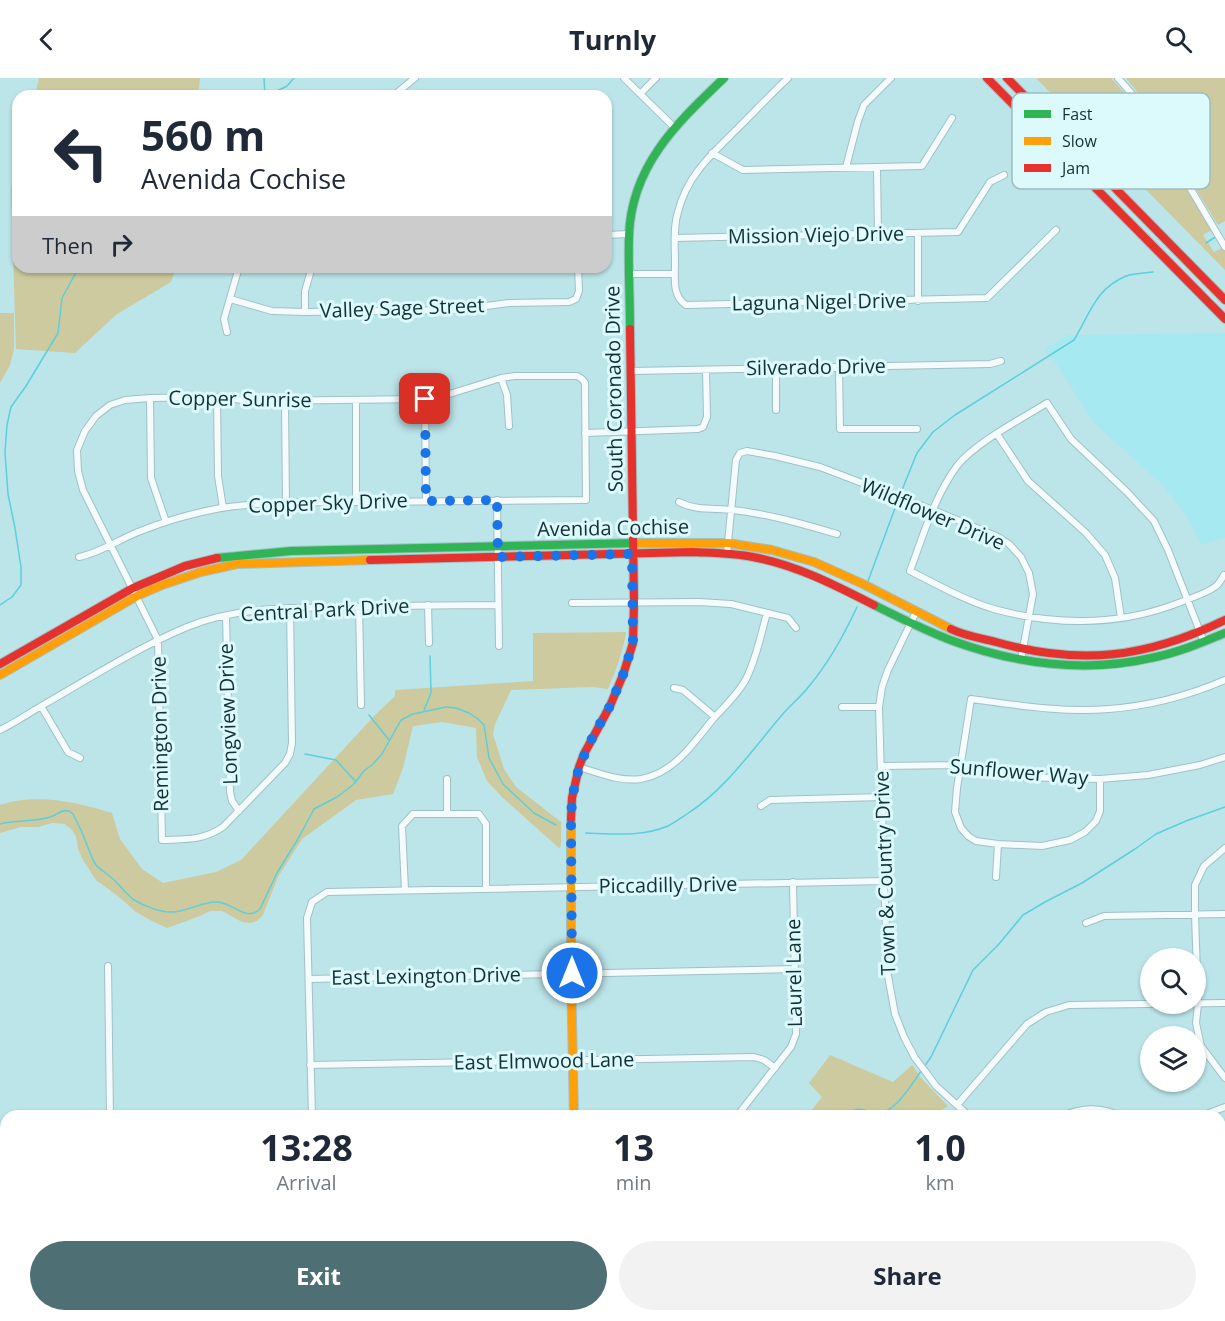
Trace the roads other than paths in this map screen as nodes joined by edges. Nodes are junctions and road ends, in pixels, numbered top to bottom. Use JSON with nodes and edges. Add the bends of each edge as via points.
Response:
{"nodes":[{"id":1,"x":415,"y":78,"type":"edge"},
{"id":2,"x":624,"y":78,"type":"edge"},
{"id":3,"x":656,"y":78,"type":"edge"},
{"id":4,"x":724,"y":78,"type":"edge"},
{"id":5,"x":891,"y":78,"type":"edge"},
{"id":6,"x":987,"y":78,"type":"edge"},
{"id":7,"x":1007,"y":78,"type":"edge"},
{"id":8,"x":1118,"y":78,"type":"edge"},
{"id":9,"x":785,"y":79,"type":"edge"},
{"id":10,"x":400,"y":90,"type":"edge"},
{"id":11,"x":1022,"y":93,"type":"edge"},
{"id":12,"x":1131,"y":93,"type":"edge"},
{"id":13,"x":640,"y":94,"type":"junction"},
{"id":14,"x":1012,"y":103,"type":"edge"},
{"id":15,"x":952,"y":118,"type":"dead end"},
{"id":16,"x":674,"y":127,"type":"junction"},
{"id":17,"x":712,"y":153,"type":"junction"},
{"id":18,"x":877,"y":167,"type":"junction"},
{"id":19,"x":846,"y":168,"type":"junction"},
{"id":20,"x":1004,"y":175,"type":"dead end"},
{"id":21,"x":1097,"y":189,"type":"edge"},
{"id":22,"x":1116,"y":189,"type":"edge"},
{"id":23,"x":1191,"y":189,"type":"edge"},
{"id":24,"x":1056,"y":230,"type":"dead end"},
{"id":25,"x":918,"y":233,"type":"junction"},
{"id":26,"x":629,"y":234,"type":"junction"},
{"id":27,"x":878,"y":234,"type":"junction"},
{"id":28,"x":612,"y":235,"type":"edge"},
{"id":29,"x":675,"y":238,"type":"junction"},
{"id":30,"x":1225,"y":247,"type":"edge"},
{"id":31,"x":237,"y":273,"type":"edge"},
{"id":32,"x":310,"y":273,"type":"edge"},
{"id":33,"x":578,"y":273,"type":"edge"},
{"id":34,"x":630,"y":274,"type":"junction"},
{"id":35,"x":675,"y":274,"type":"junction"},
{"id":36,"x":230,"y":299,"type":"junction"},
{"id":37,"x":1225,"y":300,"type":"edge"},
{"id":38,"x":918,"y":301,"type":"junction"},
{"id":39,"x":305,"y":312,"type":"junction"},
{"id":40,"x":1225,"y":319,"type":"edge"},
{"id":41,"x":227,"y":332,"type":"dead end"},
{"id":42,"x":1001,"y":361,"type":"dead end"},
{"id":43,"x":839,"y":367,"type":"junction"},
{"id":44,"x":776,"y":368,"type":"junction"},
{"id":45,"x":706,"y":370,"type":"junction"},
{"id":46,"x":631,"y":371,"type":"junction"},
{"id":47,"x":501,"y":378,"type":"junction"},
{"id":48,"x":217,"y":397,"type":"junction"},
{"id":49,"x":150,"y":398,"type":"junction"},
{"id":50,"x":425,"y":399,"type":"junction"},
{"id":51,"x":356,"y":400,"type":"junction"},
{"id":52,"x":285,"y":401,"type":"junction"},
{"id":53,"x":776,"y":410,"type":"dead end"},
{"id":54,"x":509,"y":426,"type":"dead end"},
{"id":55,"x":917,"y":429,"type":"dead end"},
{"id":56,"x":632,"y":432,"type":"junction"},
{"id":57,"x":585,"y":433,"type":"junction"},
{"id":58,"x":997,"y":434,"type":"junction"},
{"id":59,"x":497,"y":500,"type":"junction"},
{"id":60,"x":426,"y":501,"type":"junction"},
{"id":61,"x":356,"y":502,"type":"junction"},
{"id":62,"x":679,"y":502,"type":"dead end"},
{"id":63,"x":286,"y":503,"type":"junction"},
{"id":64,"x":223,"y":508,"type":"junction"},
{"id":65,"x":732,"y":510,"type":"junction"},
{"id":66,"x":933,"y":510,"type":"junction"},
{"id":67,"x":166,"y":522,"type":"junction"},
{"id":68,"x":837,"y":534,"type":"dead end"},
{"id":69,"x":728,"y":543,"type":"junction"},
{"id":70,"x":111,"y":544,"type":"junction"},
{"id":71,"x":497,"y":547,"type":"junction"},
{"id":72,"x":632,"y":549,"type":"junction"},
{"id":73,"x":727,"y":553,"type":"junction"},
{"id":74,"x":79,"y":557,"type":"dead end"},
{"id":75,"x":498,"y":557,"type":"junction"},
{"id":76,"x":1224,"y":575,"type":"edge"},
{"id":77,"x":135,"y":592,"type":"junction"},
{"id":78,"x":1187,"y":600,"type":"junction"},
{"id":79,"x":633,"y":602,"type":"junction"},
{"id":80,"x":572,"y":603,"type":"dead end"},
{"id":81,"x":428,"y":605,"type":"junction"},
{"id":82,"x":498,"y":605,"type":"junction"},
{"id":83,"x":359,"y":607,"type":"junction"},
{"id":84,"x":290,"y":608,"type":"junction"},
{"id":85,"x":916,"y":612,"type":"junction"},
{"id":86,"x":767,"y":613,"type":"junction"},
{"id":87,"x":226,"y":616,"type":"junction"},
{"id":88,"x":1030,"y":617,"type":"junction"},
{"id":89,"x":1121,"y":618,"type":"junction"},
{"id":90,"x":1225,"y":621,"type":"edge"},
{"id":91,"x":911,"y":623,"type":"junction"},
{"id":92,"x":796,"y":628,"type":"dead end"},
{"id":93,"x":1200,"y":632,"type":"junction"},
{"id":94,"x":1225,"y":633,"type":"edge"},
{"id":95,"x":158,"y":640,"type":"junction"},
{"id":96,"x":1204,"y":642,"type":"junction"},
{"id":97,"x":429,"y":643,"type":"dead end"},
{"id":98,"x":499,"y":645,"type":"dead end"},
{"id":99,"x":1023,"y":650,"type":"junction"},
{"id":100,"x":1021,"y":660,"type":"junction"},
{"id":101,"x":0,"y":664,"type":"edge"},
{"id":102,"x":0,"y":675,"type":"edge"},
{"id":103,"x":1225,"y":680,"type":"edge"},
{"id":104,"x":674,"y":688,"type":"dead end"},
{"id":105,"x":361,"y":705,"type":"dead end"},
{"id":106,"x":41,"y":706,"type":"junction"},
{"id":107,"x":842,"y":707,"type":"dead end"},
{"id":108,"x":879,"y":707,"type":"junction"},
{"id":109,"x":715,"y":717,"type":"junction"},
{"id":110,"x":0,"y":730,"type":"edge"},
{"id":111,"x":1225,"y":757,"type":"edge"},
{"id":112,"x":80,"y":758,"type":"dead end"},
{"id":113,"x":881,"y":765,"type":"junction"},
{"id":114,"x":961,"y":765,"type":"junction"},
{"id":115,"x":579,"y":767,"type":"junction"},
{"id":116,"x":447,"y":779,"type":"dead end"},
{"id":117,"x":1100,"y":779,"type":"junction"},
{"id":118,"x":882,"y":797,"type":"junction"},
{"id":119,"x":761,"y":806,"type":"dead end"},
{"id":120,"x":239,"y":811,"type":"junction"},
{"id":121,"x":447,"y":814,"type":"junction"},
{"id":122,"x":998,"y":844,"type":"junction"},
{"id":123,"x":1225,"y":848,"type":"edge"},
{"id":124,"x":996,"y":877,"type":"dead end"},
{"id":125,"x":884,"y":881,"type":"junction"},
{"id":126,"x":793,"y":882,"type":"junction"},
{"id":127,"x":571,"y":887,"type":"junction"},
{"id":128,"x":486,"y":888,"type":"junction"},
{"id":129,"x":405,"y":890,"type":"junction"},
{"id":130,"x":1195,"y":914,"type":"junction"},
{"id":131,"x":1225,"y":914,"type":"edge"},
{"id":132,"x":1086,"y":923,"type":"dead end"},
{"id":133,"x":1196,"y":948,"type":"edge"},
{"id":134,"x":108,"y":966,"type":"dead end"},
{"id":135,"x":795,"y":969,"type":"junction"},
{"id":136,"x":572,"y":973,"type":"junction"},
{"id":137,"x":309,"y":979,"type":"junction"},
{"id":138,"x":1140,"y":1004,"type":"edge"},
{"id":139,"x":1206,"y":1004,"type":"edge"},
{"id":140,"x":1225,"y":1004,"type":"edge"},
{"id":141,"x":1197,"y":1014,"type":"edge"},
{"id":142,"x":573,"y":1060,"type":"junction"},
{"id":143,"x":310,"y":1065,"type":"junction"},
{"id":144,"x":775,"y":1068,"type":"junction"},
{"id":145,"x":1225,"y":1078,"type":"edge"},
{"id":146,"x":957,"y":1104,"type":"junction"},
{"id":147,"x":110,"y":1110,"type":"edge"},
{"id":148,"x":312,"y":1110,"type":"edge"},
{"id":149,"x":574,"y":1110,"type":"edge"},
{"id":150,"x":742,"y":1110,"type":"edge"},
{"id":151,"x":963,"y":1110,"type":"edge"},
{"id":152,"x":1078,"y":1110,"type":"edge"},
{"id":153,"x":1108,"y":1110,"type":"edge"}],
"edges":[{"from":1,"to":10,"type":"street"},
{"from":2,"to":13,"type":"street"},
{"from":3,"to":13,"type":"street"},
{"from":4,"to":16,"type":"street","name":"South Coronado Drive"},
{"from":5,"to":19,"type":"street","via":[[864,105]]},
{"from":6,"to":14,"type":"street"},
{"from":7,"to":11,"type":"street"},
{"from":8,"to":12,"type":"street"},
{"from":9,"to":17,"type":"street"},
{"from":13,"to":16,"type":"street"},
{"from":15,"to":18,"type":"street","via":[[922,166]]},
{"from":16,"to":26,"type":"street","name":"South Coronado Drive","via":[[649,161],[635,197]]},
{"from":17,"to":19,"type":"street","via":[[743,170]]},
{"from":17,"to":29,"type":"street","via":[[682,197]]},
{"from":18,"to":19,"type":"street"},
{"from":18,"to":27,"type":"street"},
{"from":20,"to":25,"type":"street","name":"Mission Viejo Drive","via":[[990,182],[958,232]]},
{"from":21,"to":40,"type":"street"},
{"from":22,"to":37,"type":"street"},
{"from":23,"to":30,"type":"street"},
{"from":24,"to":38,"type":"street","name":"Laguna Nigel Drive","via":[[987,298]]},
{"from":25,"to":27,"type":"street","name":"Mission Viejo Drive"},
{"from":25,"to":38,"type":"street"},
{"from":26,"to":28,"type":"street"},
{"from":26,"to":34,"type":"street","name":"South Coronado Drive"},
{"from":27,"to":29,"type":"street","name":"Mission Viejo Drive"},
{"from":29,"to":35,"type":"street"},
{"from":31,"to":36,"type":"street"},
{"from":32,"to":39,"type":"street"},
{"from":33,"to":39,"type":"street","name":"Valley Sage Street","via":[[579,291],[576,299],[568,302],[509,303],[456,310]]},
{"from":34,"to":35,"type":"street"},
{"from":34,"to":46,"type":"street","name":"South Coronado Drive"},
{"from":35,"to":38,"type":"street","name":"Laguna Nigel Drive","via":[[676,292],[686,305]]},
{"from":36,"to":39,"type":"street","name":"Valley Sage Street","via":[[272,311]]},
{"from":36,"to":41,"type":"street","via":[[224,320]]},
{"from":42,"to":43,"type":"street","name":"Silverado Drive"},
{"from":43,"to":44,"type":"street","name":"Silverado Drive"},
{"from":43,"to":55,"type":"street","via":[[840,429]]},
{"from":44,"to":45,"type":"street","name":"Silverado Drive"},
{"from":44,"to":53,"type":"street"},
{"from":45,"to":46,"type":"street","name":"Silverado Drive"},
{"from":45,"to":56,"type":"street","via":[[707,417],[703,428]]},
{"from":46,"to":56,"type":"street","name":"South Coronado Drive"},
{"from":47,"to":50,"type":"street","name":"Copper Sunrise"},
{"from":47,"to":54,"type":"street","via":[[507,395]]},
{"from":47,"to":57,"type":"street","name":"Copper Sunrise","via":[[582,379]]},
{"from":48,"to":49,"type":"street","name":"Copper Sunrise"},
{"from":48,"to":52,"type":"street","name":"Copper Sunrise"},
{"from":48,"to":64,"type":"street","via":[[218,476]]},
{"from":49,"to":67,"type":"street","via":[[151,478]]},
{"from":49,"to":70,"type":"street","name":"Copper Sunrise","via":[[110,405],[85,431],[77,450],[83,490]]},
{"from":50,"to":51,"type":"street","name":"Copper Sunrise"},
{"from":50,"to":60,"type":"street"},
{"from":51,"to":52,"type":"street","name":"Copper Sunrise"},
{"from":51,"to":61,"type":"street"},
{"from":52,"to":63,"type":"street"},
{"from":56,"to":57,"type":"street"},
{"from":56,"to":72,"type":"street","name":"South Coronado Drive"},
{"from":57,"to":59,"type":"street","name":"Copper Sky Drive","via":[[586,500]]},
{"from":58,"to":66,"type":"street","via":[[957,465]]},
{"from":58,"to":78,"type":"street","via":[[1047,403],[1071,439],[1154,521]]},
{"from":58,"to":89,"type":"street","via":[[1028,481],[1105,555],[1115,578]]},
{"from":59,"to":60,"type":"street","name":"Copper Sky Drive"},
{"from":59,"to":71,"type":"street"},
{"from":60,"to":61,"type":"street","name":"Copper Sky Drive"},
{"from":61,"to":63,"type":"street","name":"Copper Sky Drive"},
{"from":62,"to":65,"type":"street","via":[[689,508]]},
{"from":63,"to":64,"type":"street","name":"Copper Sky Drive"},
{"from":64,"to":67,"type":"street","name":"Copper Sky Drive"},
{"from":65,"to":66,"type":"street","name":"Wildflower Drive","via":[[736,460],[747,451],[820,467]]},
{"from":65,"to":68,"type":"street","via":[[786,518]]},
{"from":65,"to":69,"type":"street"},
{"from":66,"to":88,"type":"street","name":"Wildflower Drive","via":[[996,536],[1021,557],[1033,594]]},
{"from":66,"to":88,"type":"street","via":[[910,572],[992,608]]},
{"from":67,"to":70,"type":"street","name":"Copper Sky Drive"},
{"from":69,"to":72,"type":"street","name":"Avenida Cochise"},
{"from":69,"to":73,"type":"street"},
{"from":69,"to":85,"type":"street","name":"Avenida Cochise","via":[[814,562]]},
{"from":70,"to":74,"type":"street","name":"Copper Sky Drive"},
{"from":70,"to":77,"type":"street","name":"Copper Sunrise"},
{"from":71,"to":72,"type":"street","name":"Avenida Cochise"},
{"from":71,"to":75,"type":"street"},
{"from":71,"to":77,"type":"street","name":"Avenida Cochise","via":[[245,554],[201,562]]},
{"from":72,"to":73,"type":"street","name":"Avenida Cochise"},
{"from":72,"to":75,"type":"street","name":"Avenida Cochise"},
{"from":72,"to":79,"type":"street","name":"South Coronado Drive"},
{"from":73,"to":91,"type":"street","name":"Avenida Cochise","via":[[800,570]]},
{"from":75,"to":77,"type":"street","name":"Avenida Cochise","via":[[237,564]]},
{"from":75,"to":82,"type":"street"},
{"from":76,"to":78,"type":"street","via":[[1216,587]]},
{"from":77,"to":95,"type":"street","name":"Remington Drive"},
{"from":77,"to":101,"type":"street","name":"Avenida Cochise"},
{"from":77,"to":102,"type":"street","name":"Avenida Cochise"},
{"from":78,"to":89,"type":"street"},
{"from":78,"to":93,"type":"street"},
{"from":79,"to":80,"type":"street"},
{"from":79,"to":86,"type":"street","via":[[731,604]]},
{"from":79,"to":115,"type":"street","name":"South Coronado Drive","via":[[633,643],[623,675]]},
{"from":81,"to":82,"type":"street","name":"Central Park Drive"},
{"from":81,"to":83,"type":"street","name":"Central Park Drive"},
{"from":81,"to":97,"type":"street"},
{"from":82,"to":98,"type":"street"},
{"from":83,"to":84,"type":"street","name":"Central Park Drive"},
{"from":83,"to":105,"type":"street"},
{"from":84,"to":87,"type":"street","name":"Central Park Drive"},
{"from":84,"to":120,"type":"street","via":[[291,754]]},
{"from":85,"to":91,"type":"street","name":"Town & Country Drive"},
{"from":85,"to":99,"type":"street","name":"Avenida Cochise","via":[[955,631]]},
{"from":86,"to":92,"type":"street","via":[[788,618]]},
{"from":86,"to":109,"type":"street","via":[[745,681]]},
{"from":87,"to":95,"type":"street","name":"Central Park Drive"},
{"from":87,"to":120,"type":"street","name":"Longview Drive","via":[[230,792]]},
{"from":88,"to":89,"type":"street","via":[[1075,621]]},
{"from":88,"to":99,"type":"street","name":"Wildflower Drive"},
{"from":90,"to":93,"type":"street","name":"Avenida Cochise"},
{"from":91,"to":100,"type":"street","name":"Avenida Cochise","via":[[970,648]]},
{"from":91,"to":108,"type":"street","name":"Town & Country Drive","via":[[888,670]]},
{"from":93,"to":96,"type":"street"},
{"from":93,"to":99,"type":"street","name":"Avenida Cochise","via":[[1138,651],[1097,656]]},
{"from":94,"to":96,"type":"street","name":"Avenida Cochise"},
{"from":95,"to":106,"type":"street","name":"Central Park Drive"},
{"from":95,"to":120,"type":"street","name":"Remington Drive","via":[[162,840],[212,834]]},
{"from":96,"to":100,"type":"street","name":"Avenida Cochise","via":[[1139,661],[1086,665]]},
{"from":99,"to":100,"type":"street","name":"Wildflower Drive"},
{"from":103,"to":114,"type":"street","via":[[1169,699],[1107,709],[1034,707],[971,699]]},
{"from":104,"to":109,"type":"street","via":[[683,690]]},
{"from":106,"to":110,"type":"street","name":"Central Park Drive"},
{"from":106,"to":112,"type":"street","via":[[68,752]]},
{"from":107,"to":108,"type":"street"},
{"from":108,"to":113,"type":"street","name":"Town & Country Drive"},
{"from":109,"to":115,"type":"street","via":[[677,761],[652,776],[615,778]]},
{"from":111,"to":117,"type":"street","name":"Sunflower Way","via":[[1148,775]]},
{"from":113,"to":114,"type":"street","name":"Sunflower Way"},
{"from":113,"to":118,"type":"street","name":"Town & Country Drive"},
{"from":114,"to":117,"type":"street","name":"Sunflower Way","via":[[1019,777]]},
{"from":114,"to":122,"type":"street","via":[[955,812],[961,828],[976,841]]},
{"from":115,"to":127,"type":"street","name":"South Coronado Drive","via":[[571,811]]},
{"from":116,"to":121,"type":"street"},
{"from":117,"to":122,"type":"street","via":[[1100,811],[1085,832],[1042,846]]},
{"from":118,"to":119,"type":"street","via":[[770,800]]},
{"from":118,"to":125,"type":"street","name":"Town & Country Drive"},
{"from":121,"to":128,"type":"street","via":[[479,814],[486,824]]},
{"from":121,"to":129,"type":"street","via":[[412,814],[402,826]]},
{"from":122,"to":124,"type":"street"},
{"from":123,"to":130,"type":"street","via":[[1204,866],[1195,885]]},
{"from":125,"to":126,"type":"street","name":"Piccadilly Drive"},
{"from":125,"to":146,"type":"street","name":"Town & Country Drive","via":[[888,976],[895,1014],[915,1058],[936,1086]]},
{"from":126,"to":127,"type":"street","name":"Piccadilly Drive"},
{"from":126,"to":135,"type":"street","name":"Laurel Lane"},
{"from":127,"to":128,"type":"street","name":"Piccadilly Drive"},
{"from":127,"to":136,"type":"street","name":"South Coronado Drive"},
{"from":128,"to":129,"type":"street","name":"Piccadilly Drive"},
{"from":129,"to":137,"type":"street","name":"Piccadilly Drive","via":[[327,892],[312,902],[307,918]]},
{"from":130,"to":131,"type":"street"},
{"from":130,"to":132,"type":"street","via":[[1104,916]]},
{"from":130,"to":133,"type":"street"},
{"from":134,"to":147,"type":"street"},
{"from":135,"to":136,"type":"street","name":"East Lexington Drive"},
{"from":135,"to":144,"type":"street","name":"Laurel Lane","via":[[796,1034]]},
{"from":136,"to":137,"type":"street","name":"East Lexington Drive"},
{"from":136,"to":142,"type":"street","name":"South Coronado Drive"},
{"from":137,"to":143,"type":"street"},
{"from":138,"to":146,"type":"street","via":[[1069,1005],[1046,1012],[1027,1024]]},
{"from":139,"to":140,"type":"street"},
{"from":141,"to":145,"type":"street","via":[[1201,1046]]},
{"from":142,"to":143,"type":"street","name":"East Elmwood Lane"},
{"from":142,"to":144,"type":"street","name":"East Elmwood Lane","via":[[754,1057]]},
{"from":142,"to":149,"type":"street","name":"South Coronado Drive"},
{"from":143,"to":148,"type":"street"},
{"from":144,"to":150,"type":"street","name":"Laurel Lane"},
{"from":146,"to":151,"type":"street","name":"Town & Country Drive"},
{"from":152,"to":153,"type":"street"}]}
